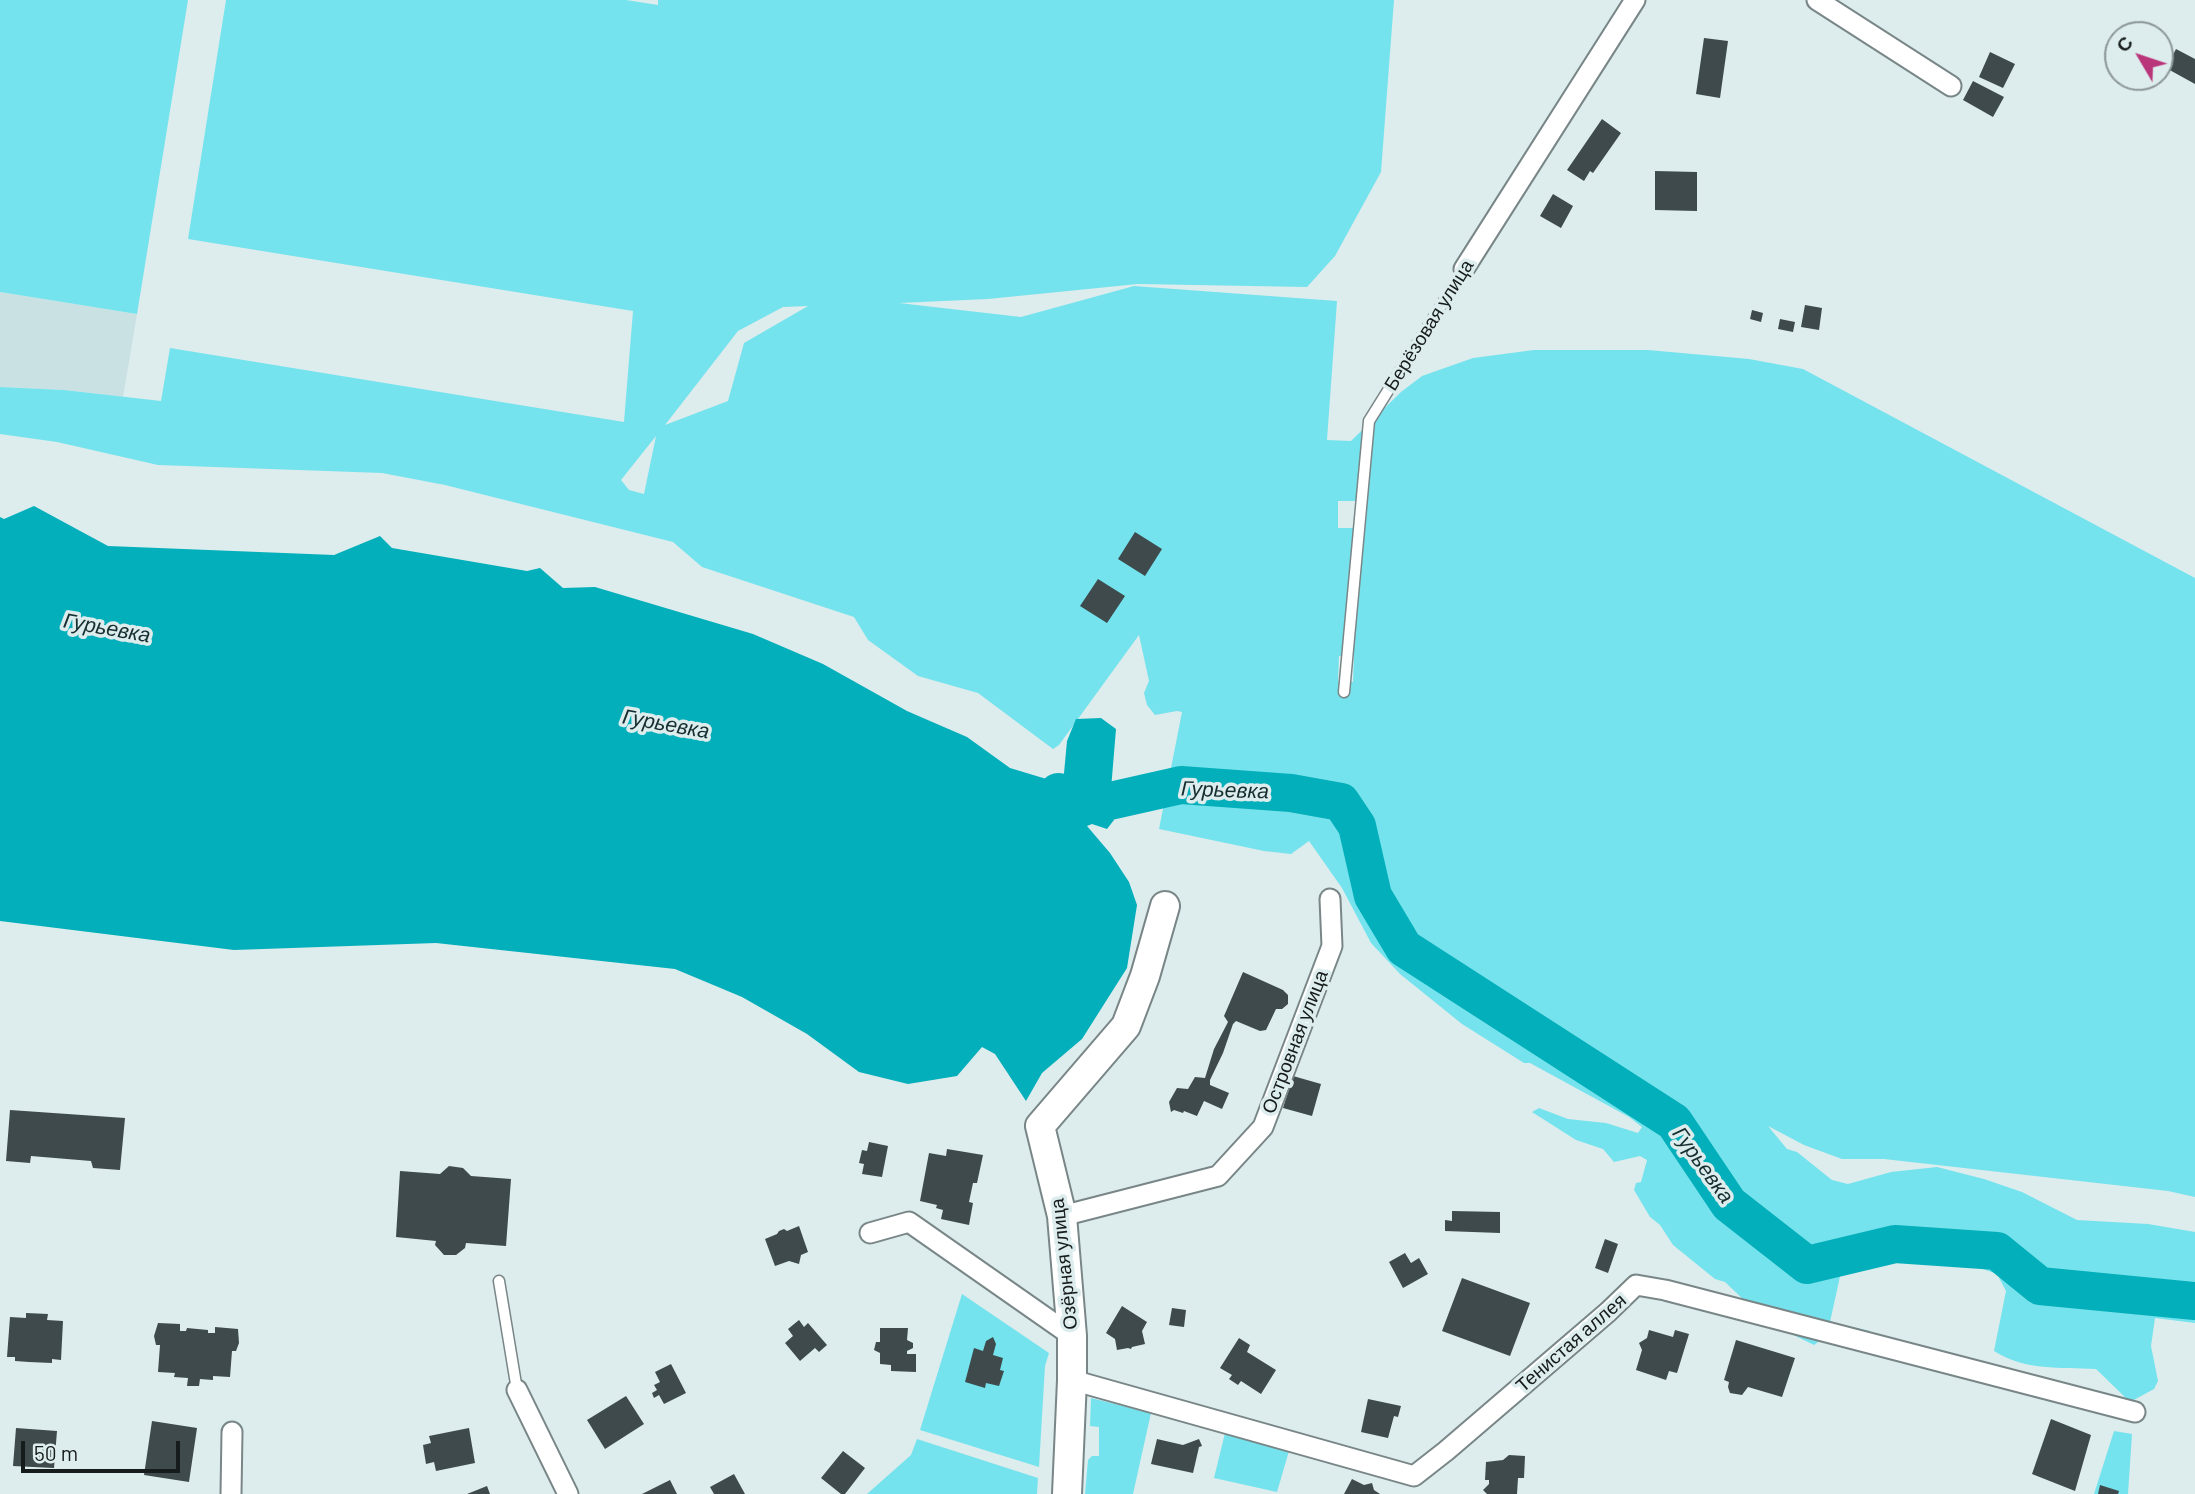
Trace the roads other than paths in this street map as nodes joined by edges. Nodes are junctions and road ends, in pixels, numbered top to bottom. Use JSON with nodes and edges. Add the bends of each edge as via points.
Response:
{"nodes":[{"id":1,"x":1635,"y":0,"type":"edge"},
{"id":2,"x":1817,"y":0,"type":"edge"},
{"id":3,"x":1951,"y":86,"type":"dead end"},
{"id":4,"x":1464,"y":269,"type":"joint"},
{"id":5,"x":1344,"y":692,"type":"dead end"},
{"id":6,"x":1330,"y":899,"type":"dead end"},
{"id":7,"x":1165,"y":906,"type":"dead end"},
{"id":8,"x":1062,"y":1216,"type":"junction"},
{"id":9,"x":870,"y":1233,"type":"dead end"},
{"id":10,"x":499,"y":1280,"type":"dead end"},
{"id":11,"x":1072,"y":1336,"type":"junction"},
{"id":12,"x":1072,"y":1380,"type":"junction"},
{"id":13,"x":517,"y":1390,"type":"joint"},
{"id":14,"x":2135,"y":1412,"type":"dead end"},
{"id":15,"x":232,"y":1432,"type":"dead end"},
{"id":16,"x":231,"y":1494,"type":"edge"},
{"id":17,"x":568,"y":1494,"type":"edge"},
{"id":18,"x":1067,"y":1494,"type":"edge"}],
"edges":[{"from":1,"to":4,"type":"street","name":"Берёзовая улица"},
{"from":2,"to":3,"type":"street"},
{"from":4,"to":5,"type":"lane","name":"Берёзовая улица","via":[[1368,421]]},
{"from":6,"to":8,"type":"street","name":"Островная улица","via":[[1332,946],[1263,1127],[1217,1176]]},
{"from":7,"to":8,"type":"street","name":"Озёрная улица","via":[[1126,1026],[1040,1126]]},
{"from":8,"to":11,"type":"street","name":"Озёрная улица"},
{"from":9,"to":11,"type":"street","via":[[909,1222]]},
{"from":10,"to":13,"type":"lane"},
{"from":11,"to":12,"type":"street","name":"Озёрная улица"},
{"from":12,"to":14,"type":"street","name":"Тенистая аллея","via":[[1414,1476],[1636,1285]]},
{"from":12,"to":18,"type":"street","name":"Озёрная улица"},
{"from":13,"to":17,"type":"street"},
{"from":15,"to":16,"type":"street"}]}
